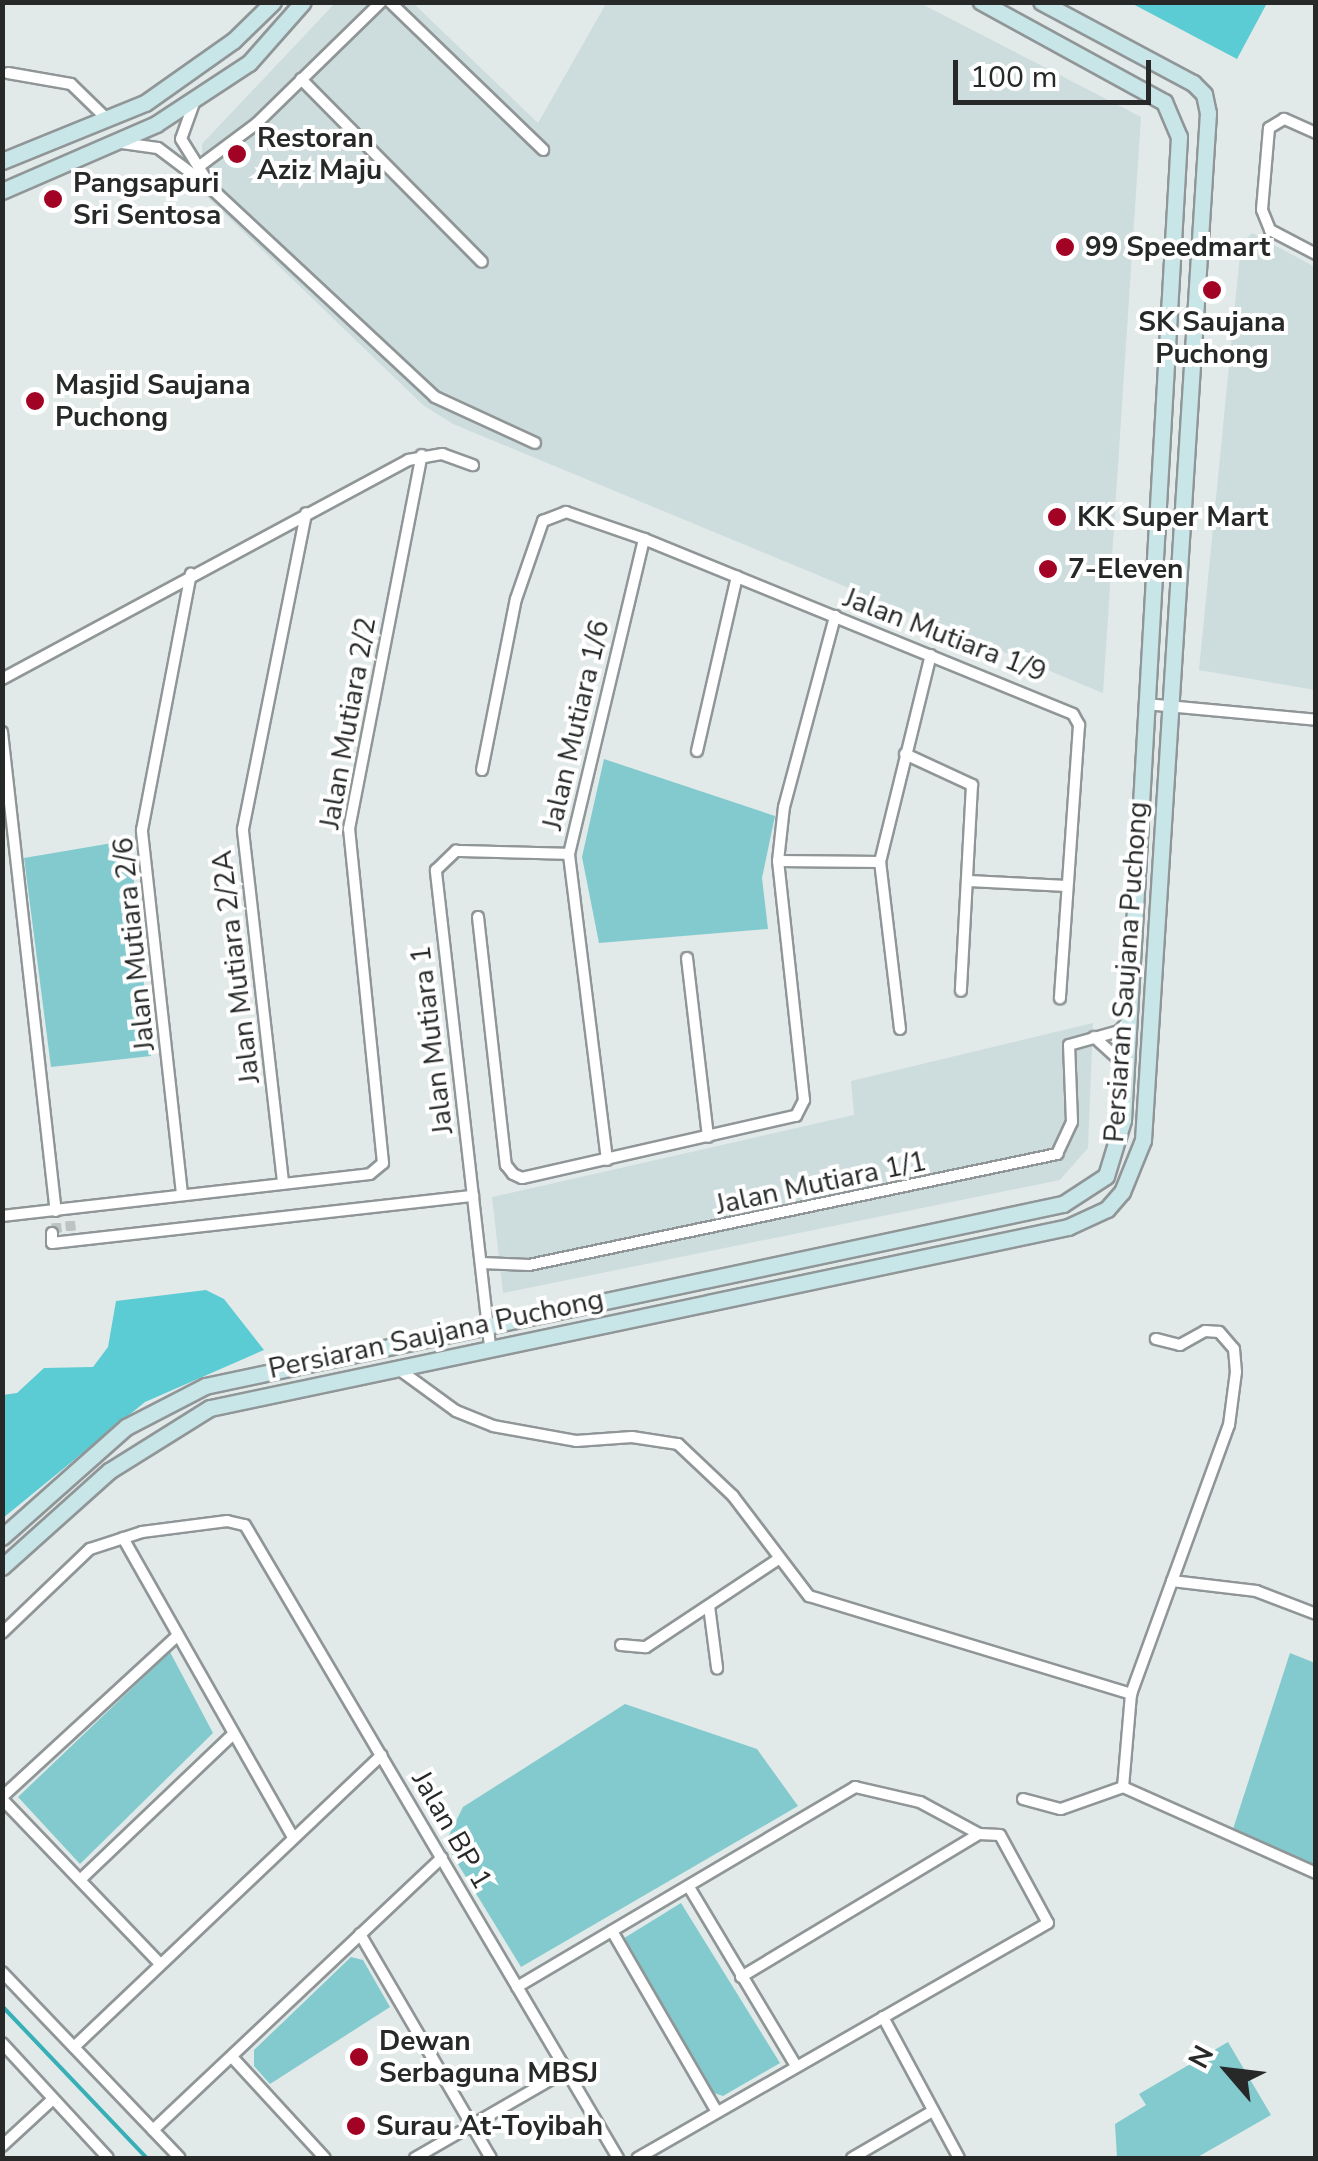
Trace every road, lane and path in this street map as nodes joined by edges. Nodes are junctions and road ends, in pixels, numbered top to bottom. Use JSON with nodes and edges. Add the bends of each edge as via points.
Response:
{"nodes":[{"id":1,"x":275,"y":2,"type":"edge"},
{"id":2,"x":303,"y":2,"type":"edge"},
{"id":3,"x":381,"y":2,"type":"edge"},
{"id":4,"x":390,"y":2,"type":"edge"},
{"id":5,"x":981,"y":2,"type":"edge"},
{"id":6,"x":1040,"y":2,"type":"edge"},
{"id":7,"x":288,"y":19,"type":"junction"},
{"id":8,"x":8,"y":72,"type":"dead end"},
{"id":9,"x":301,"y":79,"type":"junction"},
{"id":10,"x":196,"y":99,"type":"junction"},
{"id":11,"x":108,"y":120,"type":"junction"},
{"id":12,"x":1316,"y":133,"type":"edge"},
{"id":13,"x":122,"y":143,"type":"junction"},
{"id":14,"x":542,"y":150,"type":"dead end"},
{"id":15,"x":2,"y":161,"type":"edge"},
{"id":16,"x":201,"y":165,"type":"junction"},
{"id":17,"x":211,"y":188,"type":"junction"},
{"id":18,"x":2,"y":191,"type":"edge"},
{"id":19,"x":1316,"y":254,"type":"edge"},
{"id":20,"x":482,"y":262,"type":"dead end"},
{"id":21,"x":534,"y":443,"type":"dead end"},
{"id":22,"x":422,"y":454,"type":"junction"},
{"id":23,"x":474,"y":465,"type":"dead end"},
{"id":24,"x":306,"y":513,"type":"junction"},
{"id":25,"x":644,"y":539,"type":"junction"},
{"id":26,"x":191,"y":574,"type":"junction"},
{"id":27,"x":737,"y":578,"type":"junction"},
{"id":28,"x":835,"y":616,"type":"junction"},
{"id":29,"x":931,"y":655,"type":"junction"},
{"id":30,"x":2,"y":679,"type":"edge"},
{"id":31,"x":1145,"y":704,"type":"junction"},
{"id":32,"x":1168,"y":705,"type":"junction"},
{"id":33,"x":1316,"y":720,"type":"edge"},
{"id":34,"x":2,"y":732,"type":"edge"},
{"id":35,"x":698,"y":751,"type":"dead end"},
{"id":36,"x":905,"y":754,"type":"junction"},
{"id":37,"x":482,"y":770,"type":"dead end"},
{"id":38,"x":569,"y":854,"type":"junction"},
{"id":39,"x":778,"y":860,"type":"junction"},
{"id":40,"x":880,"y":862,"type":"junction"},
{"id":41,"x":969,"y":881,"type":"junction"},
{"id":42,"x":1066,"y":886,"type":"junction"},
{"id":43,"x":478,"y":918,"type":"dead end"},
{"id":44,"x":687,"y":958,"type":"dead end"},
{"id":45,"x":960,"y":991,"type":"dead end"},
{"id":46,"x":1060,"y":998,"type":"dead end"},
{"id":47,"x":1128,"y":1022,"type":"junction"},
{"id":48,"x":900,"y":1028,"type":"dead end"},
{"id":49,"x":1094,"y":1037,"type":"junction"},
{"id":50,"x":1125,"y":1065,"type":"junction"},
{"id":51,"x":708,"y":1136,"type":"junction"},
{"id":52,"x":607,"y":1160,"type":"junction"},
{"id":53,"x":283,"y":1182,"type":"junction"},
{"id":54,"x":182,"y":1194,"type":"junction"},
{"id":55,"x":473,"y":1196,"type":"junction"},
{"id":56,"x":2,"y":1216,"type":"edge"},
{"id":57,"x":63,"y":1226,"type":"junction"},
{"id":58,"x":482,"y":1263,"type":"junction"},
{"id":59,"x":488,"y":1322,"type":"junction"},
{"id":60,"x":1156,"y":1339,"type":"dead end"},
{"id":61,"x":490,"y":1346,"type":"junction"},
{"id":62,"x":397,"y":1368,"type":"junction"},
{"id":63,"x":2,"y":1537,"type":"edge"},
{"id":64,"x":123,"y":1538,"type":"junction"},
{"id":65,"x":777,"y":1560,"type":"junction"},
{"id":66,"x":2,"y":1568,"type":"edge"},
{"id":67,"x":1172,"y":1580,"type":"junction"},
{"id":68,"x":709,"y":1606,"type":"junction"},
{"id":69,"x":1316,"y":1614,"type":"edge"},
{"id":70,"x":2,"y":1632,"type":"edge"},
{"id":71,"x":177,"y":1636,"type":"junction"},
{"id":72,"x":621,"y":1645,"type":"dead end"},
{"id":73,"x":717,"y":1668,"type":"dead end"},
{"id":74,"x":1132,"y":1694,"type":"junction"},
{"id":75,"x":232,"y":1735,"type":"junction"},
{"id":76,"x":382,"y":1755,"type":"junction"},
{"id":77,"x":1122,"y":1787,"type":"junction"},
{"id":78,"x":2,"y":1798,"type":"edge"},
{"id":79,"x":1022,"y":1799,"type":"dead end"},
{"id":80,"x":979,"y":1834,"type":"junction"},
{"id":81,"x":293,"y":1837,"type":"junction"},
{"id":82,"x":442,"y":1858,"type":"junction"},
{"id":83,"x":1316,"y":1874,"type":"edge"},
{"id":84,"x":82,"y":1879,"type":"junction"},
{"id":85,"x":689,"y":1887,"type":"junction"},
{"id":86,"x":612,"y":1930,"type":"junction"},
{"id":87,"x":360,"y":1934,"type":"junction"},
{"id":88,"x":160,"y":1964,"type":"junction"},
{"id":89,"x":2,"y":1972,"type":"edge"},
{"id":90,"x":741,"y":1977,"type":"junction"},
{"id":91,"x":517,"y":1987,"type":"junction"},
{"id":92,"x":883,"y":2016,"type":"junction"},
{"id":93,"x":2,"y":2043,"type":"edge"},
{"id":94,"x":74,"y":2047,"type":"junction"},
{"id":95,"x":232,"y":2057,"type":"junction"},
{"id":96,"x":796,"y":2066,"type":"junction"},
{"id":97,"x":564,"y":2072,"type":"junction"},
{"id":98,"x":53,"y":2099,"type":"junction"},
{"id":99,"x":717,"y":2112,"type":"junction"},
{"id":100,"x":932,"y":2112,"type":"junction"},
{"id":101,"x":472,"y":2126,"type":"junction"},
{"id":102,"x":154,"y":2130,"type":"junction"},
{"id":103,"x":2,"y":2146,"type":"edge"},
{"id":104,"x":108,"y":2158,"type":"edge"},
{"id":105,"x":180,"y":2158,"type":"edge"},
{"id":106,"x":325,"y":2158,"type":"edge"},
{"id":107,"x":415,"y":2158,"type":"edge"},
{"id":108,"x":491,"y":2158,"type":"edge"},
{"id":109,"x":618,"y":2158,"type":"edge"},
{"id":110,"x":637,"y":2158,"type":"edge"},
{"id":111,"x":852,"y":2158,"type":"edge"},
{"id":112,"x":959,"y":2158,"type":"edge"}],
"edges":[{"from":1,"to":7,"type":"street"},
{"from":1,"to":11,"type":"street","via":[[186,78]]},
{"from":2,"to":7,"type":"street"},
{"from":3,"to":9,"type":"street"},
{"from":4,"to":14,"type":"street"},
{"from":5,"to":31,"type":"street","name":"Persiaran Saujana Puchong","via":[[1148,92],[1174,114],[1179,137]]},
{"from":6,"to":32,"type":"street","name":"Persiaran Saujana Puchong","via":[[1204,94],[1180,600]]},
{"from":7,"to":10,"type":"street","via":[[249,63]]},
{"from":8,"to":11,"type":"street","via":[[71,84]]},
{"from":9,"to":16,"type":"street"},
{"from":9,"to":20,"type":"street"},
{"from":10,"to":13,"type":"street"},
{"from":10,"to":16,"type":"street","via":[[182,139]]},
{"from":11,"to":15,"type":"street"},
{"from":12,"to":19,"type":"street","via":[[1277,121],[1266,137],[1265,221]]},
{"from":13,"to":17,"type":"street","via":[[158,148]]},
{"from":13,"to":18,"type":"street"},
{"from":16,"to":17,"type":"street"},
{"from":17,"to":21,"type":"street","via":[[435,397]]},
{"from":22,"to":23,"type":"street"},
{"from":22,"to":24,"type":"street"},
{"from":22,"to":53,"type":"street","name":"Jalan Mutiara 2/2","via":[[349,829],[383,1163],[370,1174]]},
{"from":24,"to":26,"type":"street"},
{"from":24,"to":53,"type":"street","name":"Jalan Mutiara 2/2A","via":[[243,829]]},
{"from":25,"to":27,"type":"street","name":"Jalan Mutiara 1/9"},
{"from":25,"to":37,"type":"street","name":"Jalan Mutiara 1/9","via":[[566,512],[551,514],[538,530],[516,599]]},
{"from":25,"to":38,"type":"street","name":"Jalan Mutiara 1/6"},
{"from":26,"to":30,"type":"street"},
{"from":26,"to":54,"type":"street","name":"Jalan Mutiara 2/6","via":[[142,830]]},
{"from":27,"to":28,"type":"street","name":"Jalan Mutiara 1/9"},
{"from":27,"to":35,"type":"street"},
{"from":28,"to":29,"type":"street","name":"Jalan Mutiara 1/9"},
{"from":28,"to":39,"type":"street","via":[[784,808]]},
{"from":29,"to":36,"type":"street"},
{"from":29,"to":42,"type":"street","name":"Jalan Mutiara 1/9","via":[[1073,714],[1079,726]]},
{"from":31,"to":32,"type":"street"},
{"from":31,"to":47,"type":"street","name":"Persiaran Saujana Puchong"},
{"from":32,"to":33,"type":"street"},
{"from":32,"to":61,"type":"street","name":"Persiaran Saujana Puchong","via":[[1143,1140],[1137,1166],[1107,1209],[1068,1226]]},
{"from":34,"to":57,"type":"street"},
{"from":36,"to":40,"type":"street"},
{"from":36,"to":41,"type":"street","via":[[972,785]]},
{"from":38,"to":52,"type":"street","name":"Jalan Mutiara 1/6"},
{"from":38,"to":55,"type":"street","name":"Jalan Mutiara 1","via":[[456,852],[436,870]]},
{"from":39,"to":40,"type":"street"},
{"from":39,"to":51,"type":"street","via":[[802,1110]]},
{"from":40,"to":48,"type":"street"},
{"from":41,"to":42,"type":"street"},
{"from":41,"to":45,"type":"street"},
{"from":42,"to":46,"type":"street","name":"Jalan Mutiara 1/9"},
{"from":43,"to":52,"type":"street","via":[[506,1165],[522,1178]]},
{"from":44,"to":51,"type":"street"},
{"from":47,"to":49,"type":"street","via":[[1120,1031]]},
{"from":47,"to":50,"type":"street","name":"Persiaran Saujana Puchong"},
{"from":49,"to":50,"type":"street"},
{"from":49,"to":58,"type":"street","name":"Jalan Mutiara 1/1","via":[[1069,1045],[1072,1122],[1057,1154],[530,1266]]},
{"from":50,"to":59,"type":"street","name":"Persiaran Saujana Puchong","via":[[1119,1148],[1106,1176],[1063,1204]]},
{"from":51,"to":52,"type":"street"},
{"from":53,"to":54,"type":"street"},
{"from":54,"to":57,"type":"street"},
{"from":55,"to":57,"type":"street"},
{"from":55,"to":58,"type":"street","name":"Jalan Mutiara 1"},
{"from":56,"to":57,"type":"street"},
{"from":58,"to":59,"type":"street","name":"Jalan Mutiara 1"},
{"from":59,"to":61,"type":"street","name":"Jalan Mutiara 1"},
{"from":59,"to":63,"type":"street","name":"Persiaran Saujana Puchong","via":[[205,1386],[171,1400],[126,1427]]},
{"from":60,"to":67,"type":"street","via":[[1180,1345],[1205,1331],[1219,1332],[1234,1349],[1236,1372],[1229,1424]]},
{"from":61,"to":62,"type":"street","name":"Persiaran Saujana Puchong"},
{"from":62,"to":65,"type":"street","via":[[456,1412],[494,1426],[576,1441],[632,1436],[678,1444],[733,1496]]},
{"from":62,"to":66,"type":"street","name":"Persiaran Saujana Puchong","via":[[210,1408],[179,1422],[109,1471]]},
{"from":64,"to":70,"type":"street","via":[[90,1549]]},
{"from":64,"to":71,"type":"street"},
{"from":64,"to":76,"type":"street","name":"Jalan BP 1","via":[[227,1521],[245,1526]]},
{"from":65,"to":68,"type":"street"},
{"from":65,"to":74,"type":"street","via":[[795,1584],[830,1606]]},
{"from":67,"to":69,"type":"street","via":[[1256,1591]]},
{"from":67,"to":74,"type":"street"},
{"from":68,"to":72,"type":"street","via":[[646,1647]]},
{"from":68,"to":73,"type":"street"},
{"from":71,"to":75,"type":"street"},
{"from":71,"to":78,"type":"street"},
{"from":74,"to":77,"type":"street"},
{"from":75,"to":81,"type":"street"},
{"from":75,"to":84,"type":"street"},
{"from":76,"to":81,"type":"street"},
{"from":76,"to":82,"type":"street","name":"Jalan BP 1"},
{"from":77,"to":79,"type":"street","via":[[1061,1809]]},
{"from":77,"to":83,"type":"street"},
{"from":78,"to":84,"type":"street"},
{"from":80,"to":85,"type":"street","via":[[920,1802],[855,1787]]},
{"from":80,"to":90,"type":"street"},
{"from":80,"to":92,"type":"street","via":[[1000,1836],[1048,1922]]},
{"from":81,"to":88,"type":"street"},
{"from":82,"to":87,"type":"street"},
{"from":82,"to":91,"type":"street","name":"Jalan BP 1"},
{"from":84,"to":88,"type":"street"},
{"from":85,"to":86,"type":"street"},
{"from":85,"to":90,"type":"street"},
{"from":86,"to":91,"type":"street"},
{"from":86,"to":99,"type":"street"},
{"from":87,"to":95,"type":"street"},
{"from":87,"to":101,"type":"street"},
{"from":88,"to":94,"type":"street"},
{"from":89,"to":94,"type":"street"},
{"from":90,"to":96,"type":"street"},
{"from":91,"to":97,"type":"street","name":"Jalan BP 1"},
{"from":92,"to":96,"type":"street"},
{"from":92,"to":100,"type":"street"},
{"from":93,"to":98,"type":"street"},
{"from":94,"to":102,"type":"street"},
{"from":95,"to":102,"type":"street"},
{"from":95,"to":106,"type":"street"},
{"from":96,"to":99,"type":"street"},
{"from":97,"to":101,"type":"street"},
{"from":97,"to":109,"type":"street","name":"Jalan BP 1"},
{"from":98,"to":103,"type":"street"},
{"from":98,"to":104,"type":"street"},
{"from":99,"to":110,"type":"street"},
{"from":100,"to":111,"type":"street"},
{"from":100,"to":112,"type":"street"},
{"from":101,"to":107,"type":"street"},
{"from":101,"to":108,"type":"street"},
{"from":102,"to":105,"type":"street"}]}
